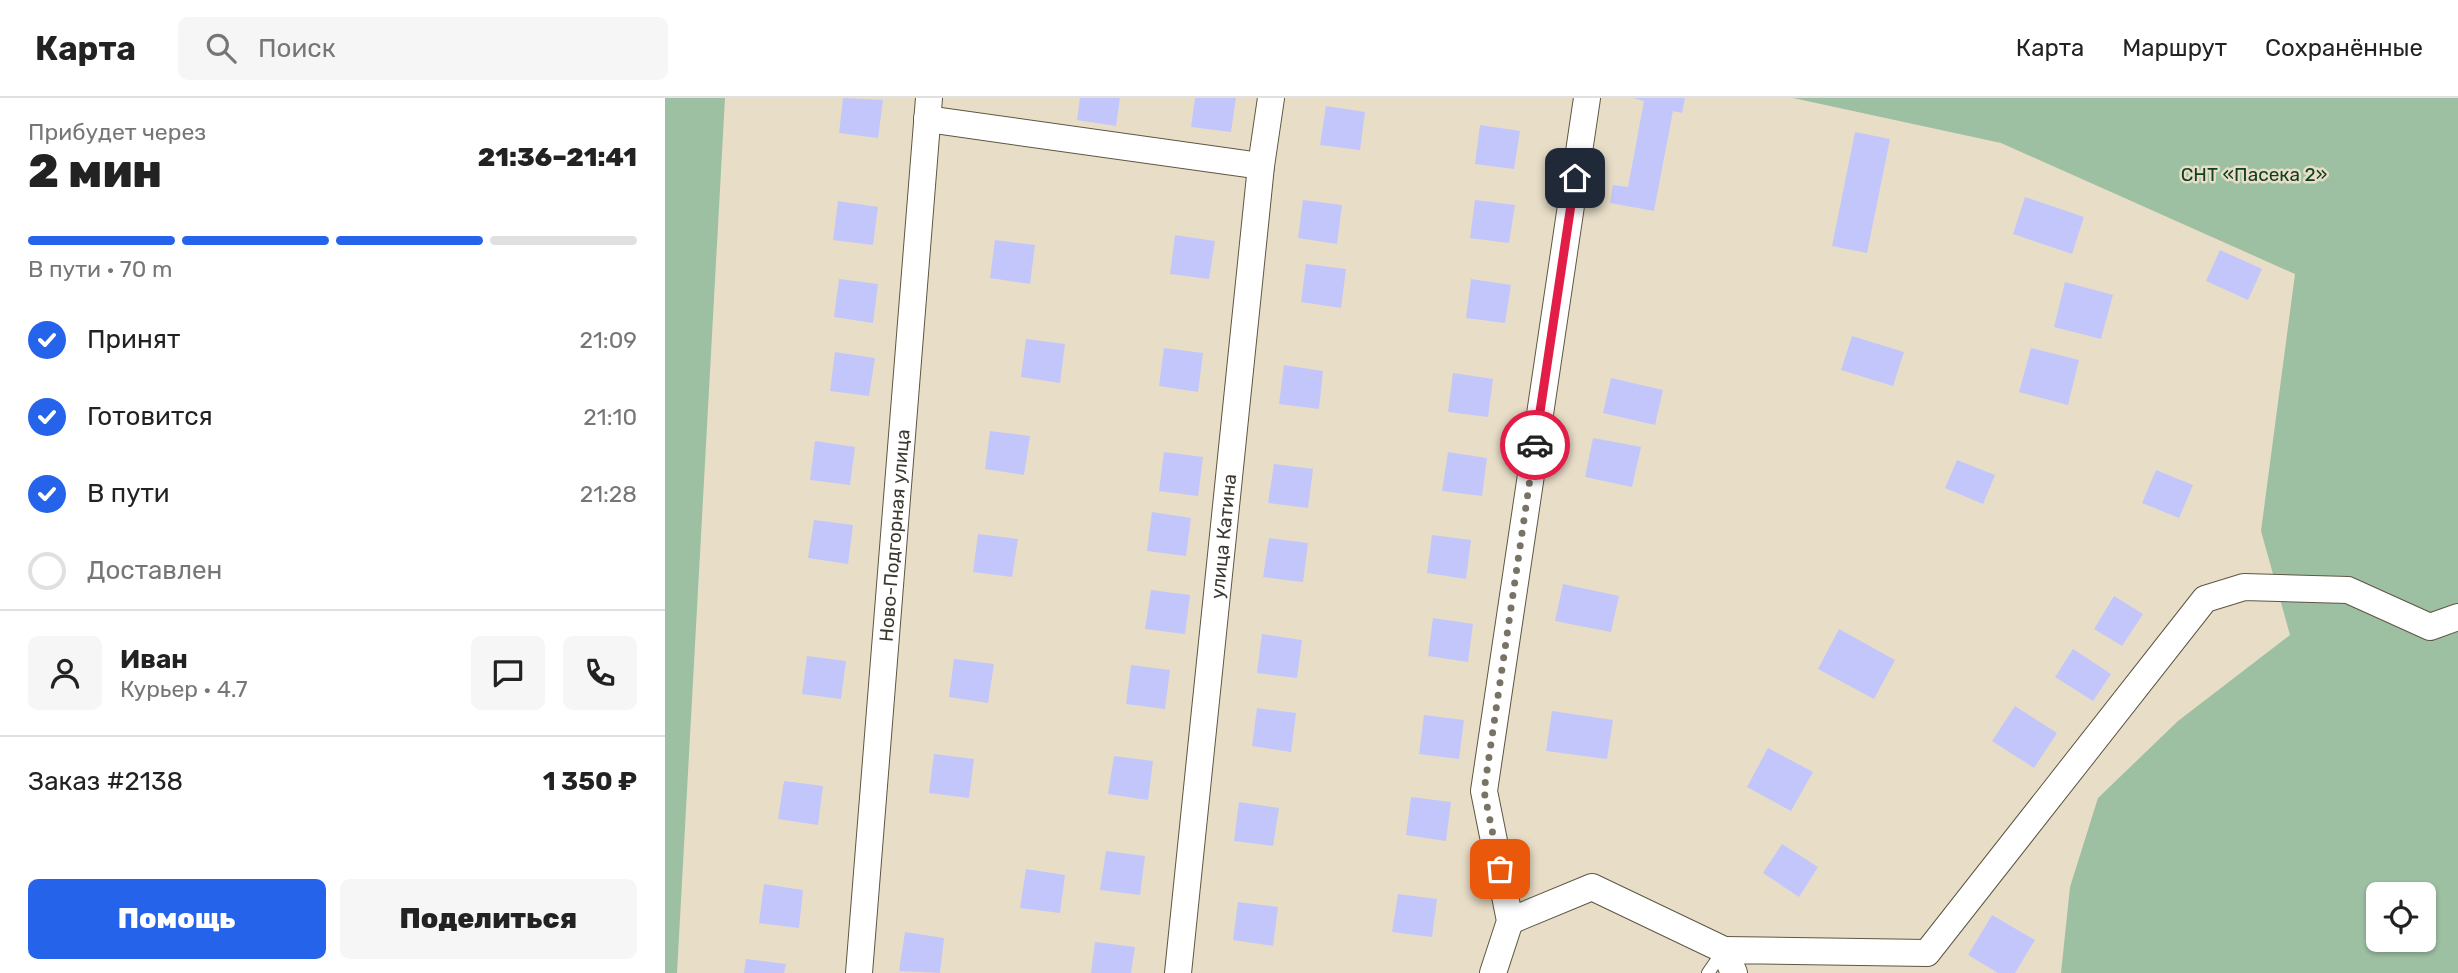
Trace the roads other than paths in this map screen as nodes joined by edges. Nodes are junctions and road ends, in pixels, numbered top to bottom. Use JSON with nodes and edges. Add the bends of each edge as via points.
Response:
{"nodes":[{"id":1,"x":1271,"y":98,"type":"edge"},
{"id":2,"x":1587,"y":98,"type":"edge"},
{"id":3,"x":928,"y":109,"type":"edge"},
{"id":4,"x":1261,"y":166,"type":"junction"},
{"id":5,"x":2458,"y":617,"type":"edge"},
{"id":6,"x":1510,"y":921,"type":"junction"},
{"id":7,"x":1729,"y":961,"type":"edge"},
{"id":8,"x":859,"y":973,"type":"edge"},
{"id":9,"x":1178,"y":973,"type":"edge"},
{"id":10,"x":1493,"y":973,"type":"edge"},
{"id":11,"x":1708,"y":973,"type":"edge"}],
"edges":[{"from":1,"to":4,"type":"street","name":"улица Катина"},
{"from":2,"to":6,"type":"street","via":[[1484,791]]},
{"from":3,"to":4,"type":"street"},
{"from":3,"to":8,"type":"street","name":"Ново-Подгорная улица"},
{"from":4,"to":9,"type":"street","name":"улица Катина"},
{"from":5,"to":7,"type":"street","via":[[2430,627],[2348,590],[2244,587],[2205,599],[1927,953]]},
{"from":6,"to":7,"type":"street","via":[[1592,887]]},
{"from":6,"to":10,"type":"street"},
{"from":7,"to":11,"type":"lane"}]}
